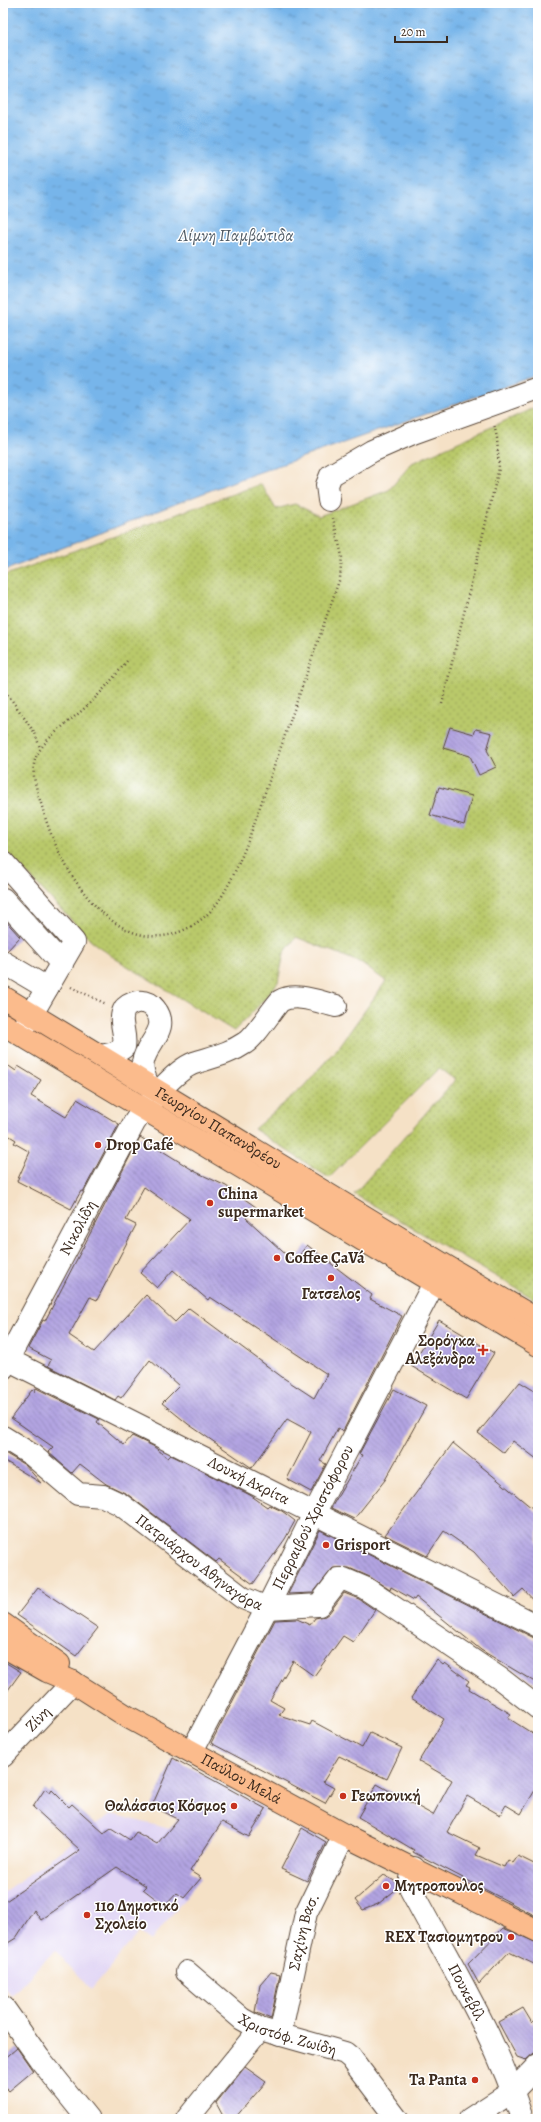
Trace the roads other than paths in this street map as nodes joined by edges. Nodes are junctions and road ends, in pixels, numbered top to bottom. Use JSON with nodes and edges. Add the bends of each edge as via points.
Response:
{"nodes":[{"id":1,"x":538,"y":388,"type":"edge"},
{"id":2,"x":329,"y":500,"type":"road end"},
{"id":3,"x":3,"y":862,"type":"edge"},
{"id":4,"x":3,"y":880,"type":"edge"},
{"id":5,"x":3,"y":899,"type":"edge"},
{"id":6,"x":3,"y":962,"type":"edge"},
{"id":7,"x":57,"y":971,"type":"junction"},
{"id":8,"x":3,"y":997,"type":"edge"},
{"id":9,"x":336,"y":1006,"type":"dead end"},
{"id":10,"x":32,"y":1014,"type":"junction"},
{"id":11,"x":12,"y":1029,"type":"edge"},
{"id":12,"x":102,"y":1056,"type":"junction"},
{"id":13,"x":154,"y":1088,"type":"junction"},
{"id":14,"x":143,"y":1108,"type":"junction"},
{"id":15,"x":444,"y":1265,"type":"junction"},
{"id":16,"x":434,"y":1284,"type":"junction"},
{"id":17,"x":538,"y":1320,"type":"edge"},
{"id":18,"x":538,"y":1345,"type":"edge"},
{"id":19,"x":5,"y":1361,"type":"edge"},
{"id":20,"x":3,"y":1437,"type":"edge"},
{"id":21,"x":315,"y":1512,"type":"junction"},
{"id":22,"x":267,"y":1608,"type":"junction"},
{"id":23,"x":3,"y":1624,"type":"edge"},
{"id":24,"x":538,"y":1626,"type":"edge"},
{"id":25,"x":3,"y":1646,"type":"edge"},
{"id":26,"x":73,"y":1682,"type":"junction"},
{"id":27,"x":538,"y":1708,"type":"edge"},
{"id":28,"x":192,"y":1751,"type":"junction"},
{"id":29,"x":3,"y":1756,"type":"edge"},
{"id":30,"x":344,"y":1834,"type":"junction"},
{"id":31,"x":414,"y":1868,"type":"junction"},
{"id":32,"x":538,"y":1931,"type":"edge"},
{"id":33,"x":187,"y":1972,"type":"dead end"},
{"id":34,"x":7,"y":2022,"type":"edge"},
{"id":35,"x":260,"y":2030,"type":"junction"},
{"id":36,"x":280,"y":2035,"type":"junction"},
{"id":37,"x":538,"y":2065,"type":"edge"},
{"id":38,"x":513,"y":2090,"type":"junction"},
{"id":39,"x":88,"y":2119,"type":"edge"},
{"id":40,"x":187,"y":2119,"type":"edge"},
{"id":41,"x":397,"y":2119,"type":"edge"},
{"id":42,"x":470,"y":2119,"type":"edge"},
{"id":43,"x":522,"y":2119,"type":"edge"}],
"edges":[{"from":1,"to":2,"type":"street","via":[[413,433],[372,451],[331,475],[327,485]]},
{"from":3,"to":7,"type":"street","via":[[74,942]]},
{"from":4,"to":7,"type":"street"},
{"from":5,"to":7,"type":"street"},
{"from":6,"to":7,"type":"street"},
{"from":7,"to":10,"type":"street"},
{"from":8,"to":10,"type":"main road","name":"Γεωργίου Παπανδρέου"},
{"from":9,"to":13,"type":"street","name":"Νικολίδη","via":[[294,996],[284,998],[246,1043],[226,1054],[192,1063]]},
{"from":10,"to":11,"type":"street"},
{"from":10,"to":12,"type":"main road","name":"Γεωργίου Παπανδρέου"},
{"from":11,"to":14,"type":"main road","name":"Γεωργίου Παπανδρέου"},
{"from":12,"to":13,"type":"main road","name":"Γεωργίου Παπανδρέου"},
{"from":12,"to":13,"type":"street","via":[[115,1053],[124,1047],[122,1012],[129,1005],[141,1002],[152,1006],[159,1015],[159,1032],[142,1062],[143,1075]]},
{"from":13,"to":14,"type":"street","name":"Νικολίδη"},
{"from":13,"to":15,"type":"main road","name":"Γεωργίου Παπανδρέου"},
{"from":14,"to":16,"type":"main road","name":"Γεωργίου Παπανδρέου"},
{"from":14,"to":19,"type":"street","name":"Νικολίδη"},
{"from":15,"to":16,"type":"street","name":"Περραιβού Χριστόφορου"},
{"from":15,"to":17,"type":"main road","name":"Γεωργίου Παπανδρέου"},
{"from":16,"to":18,"type":"main road","name":"Γεωργίου Παπανδρέου"},
{"from":16,"to":21,"type":"street","name":"Περραιβού Χριστόφορου"},
{"from":19,"to":21,"type":"street","name":"Λουκή Ακρίτα"},
{"from":20,"to":22,"type":"street","name":"Πατριάρχου Αθηναγόρα","via":[[32,1455],[78,1494],[103,1496],[120,1504],[243,1598]]},
{"from":21,"to":22,"type":"street","name":"Περραιβού Χριστόφορου"},
{"from":21,"to":24,"type":"street","name":"Λουκή Ακρίτα"},
{"from":22,"to":27,"type":"street","name":"Πατριάρχου Αθηναγόρα","via":[[319,1604],[339,1579],[344,1579],[366,1588],[502,1680]]},
{"from":22,"to":28,"type":"street","name":"Περραιβού Χριστόφορου"},
{"from":23,"to":26,"type":"main road","name":"Παύλου Μελά","via":[[53,1659]]},
{"from":25,"to":26,"type":"main road","name":"Παύλου Μελά","via":[[47,1671]]},
{"from":26,"to":28,"type":"main road","name":"Παύλου Μελά","via":[[128,1717]]},
{"from":26,"to":29,"type":"street","name":"Ζίνη"},
{"from":28,"to":30,"type":"main road","name":"Παύλου Μελά"},
{"from":30,"to":31,"type":"main road","name":"Παύλου Μελά"},
{"from":30,"to":36,"type":"street","name":"Σαχίνη Βασ.","via":[[306,1913]]},
{"from":31,"to":32,"type":"main road","name":"Παύλου Μελά"},
{"from":31,"to":38,"type":"street","name":"Πουκεβίλ","via":[[410,1879],[411,1890],[496,2052]]},
{"from":33,"to":35,"type":"street","name":"Χριστόφ. Ζωίδη","via":[[242,2019]]},
{"from":34,"to":39,"type":"street"},
{"from":35,"to":36,"type":"street","name":"Χριστόφ. Ζωίδη"},
{"from":35,"to":40,"type":"street"},
{"from":36,"to":41,"type":"street","name":"Χριστόφ. Ζωίδη","via":[[345,2053]]},
{"from":37,"to":38,"type":"street"},
{"from":38,"to":42,"type":"street"},
{"from":38,"to":43,"type":"street","name":"Πουκεβίλ"}]}
